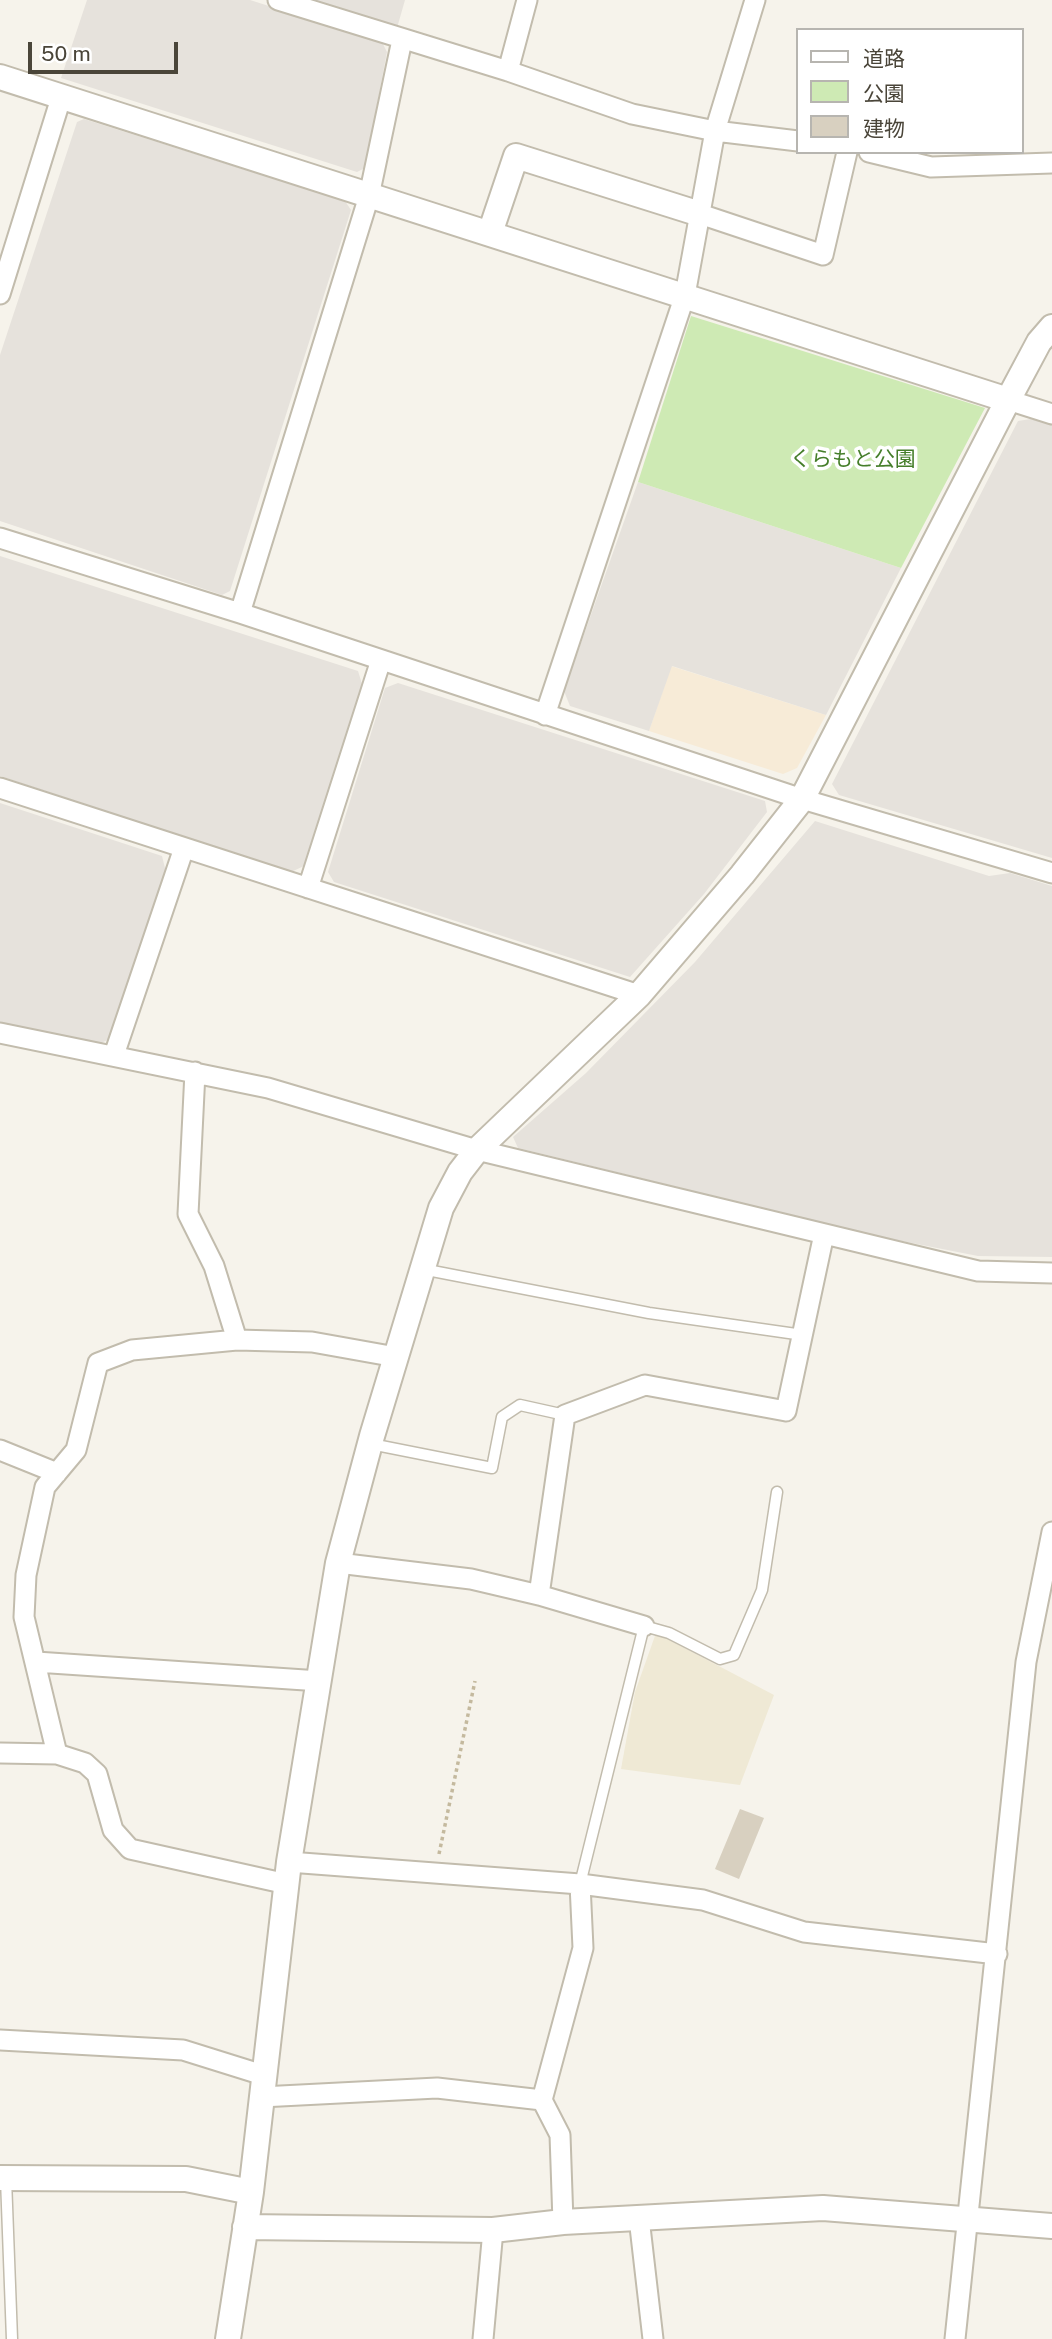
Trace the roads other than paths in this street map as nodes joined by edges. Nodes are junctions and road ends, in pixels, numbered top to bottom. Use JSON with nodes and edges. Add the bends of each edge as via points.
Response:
{"nodes":[{"id":1,"x":278,"y":0,"type":"edge"},
{"id":2,"x":527,"y":0,"type":"edge"},
{"id":3,"x":755,"y":0,"type":"edge"},
{"id":4,"x":402,"y":40,"type":"junction"},
{"id":5,"x":508,"y":71,"type":"junction"},
{"id":6,"x":0,"y":77,"type":"edge"},
{"id":7,"x":61,"y":98,"type":"junction"},
{"id":8,"x":715,"y":131,"type":"junction"},
{"id":9,"x":796,"y":141,"type":"edge"},
{"id":10,"x":847,"y":154,"type":"edge"},
{"id":11,"x":877,"y":154,"type":"edge"},
{"id":12,"x":1052,"y":163,"type":"edge"},
{"id":13,"x":369,"y":196,"type":"junction"},
{"id":14,"x":699,"y":214,"type":"junction"},
{"id":15,"x":489,"y":233,"type":"junction"},
{"id":16,"x":0,"y":293,"type":"edge"},
{"id":17,"x":685,"y":295,"type":"junction"},
{"id":18,"x":1052,"y":327,"type":"edge"},
{"id":19,"x":1008,"y":400,"type":"junction"},
{"id":20,"x":1052,"y":414,"type":"edge"},
{"id":21,"x":0,"y":538,"type":"edge"},
{"id":22,"x":240,"y":612,"type":"junction"},
{"id":23,"x":381,"y":660,"type":"junction"},
{"id":24,"x":545,"y":715,"type":"junction"},
{"id":25,"x":0,"y":788,"type":"edge"},
{"id":26,"x":802,"y":799,"type":"junction"},
{"id":27,"x":184,"y":848,"type":"junction"},
{"id":28,"x":1052,"y":873,"type":"edge"},
{"id":29,"x":308,"y":888,"type":"junction"},
{"id":30,"x":639,"y":995,"type":"junction"},
{"id":31,"x":0,"y":1033,"type":"edge"},
{"id":32,"x":114,"y":1055,"type":"junction"},
{"id":33,"x":195,"y":1072,"type":"junction"},
{"id":34,"x":477,"y":1150,"type":"junction"},
{"id":35,"x":824,"y":1234,"type":"junction"},
{"id":36,"x":422,"y":1268,"type":"junction"},
{"id":37,"x":1052,"y":1273,"type":"edge"},
{"id":38,"x":803,"y":1335,"type":"junction"},
{"id":39,"x":237,"y":1340,"type":"junction"},
{"id":40,"x":396,"y":1357,"type":"junction"},
{"id":41,"x":565,"y":1415,"type":"junction"},
{"id":42,"x":370,"y":1443,"type":"junction"},
{"id":43,"x":0,"y":1450,"type":"edge"},
{"id":44,"x":57,"y":1474,"type":"junction"},
{"id":45,"x":777,"y":1492,"type":"dead end"},
{"id":46,"x":1052,"y":1532,"type":"edge"},
{"id":47,"x":338,"y":1563,"type":"junction"},
{"id":48,"x":539,"y":1595,"type":"junction"},
{"id":49,"x":644,"y":1626,"type":"junction"},
{"id":50,"x":36,"y":1662,"type":"junction"},
{"id":51,"x":320,"y":1681,"type":"junction"},
{"id":52,"x":0,"y":1754,"type":"edge"},
{"id":53,"x":57,"y":1754,"type":"junction"},
{"id":54,"x":288,"y":1872,"type":"junction"},
{"id":55,"x":580,"y":1884,"type":"junction"},
{"id":56,"x":997,"y":1954,"type":"junction"},
{"id":57,"x":0,"y":2040,"type":"edge"},
{"id":58,"x":262,"y":2086,"type":"junction"},
{"id":59,"x":542,"y":2100,"type":"junction"},
{"id":60,"x":3,"y":2178,"type":"edge"},
{"id":61,"x":251,"y":2192,"type":"junction"},
{"id":62,"x":639,"y":2218,"type":"junction"},
{"id":63,"x":967,"y":2220,"type":"junction"},
{"id":64,"x":563,"y":2222,"type":"junction"},
{"id":65,"x":1052,"y":2226,"type":"edge"},
{"id":66,"x":245,"y":2227,"type":"junction"},
{"id":67,"x":492,"y":2230,"type":"junction"},
{"id":68,"x":12,"y":2339,"type":"edge"},
{"id":69,"x":228,"y":2339,"type":"edge"},
{"id":70,"x":483,"y":2339,"type":"edge"},
{"id":71,"x":653,"y":2339,"type":"edge"},
{"id":72,"x":955,"y":2339,"type":"edge"}],
"edges":[{"from":1,"to":4,"type":"street"},
{"from":2,"to":5,"type":"street"},
{"from":3,"to":8,"type":"street"},
{"from":4,"to":5,"type":"street"},
{"from":4,"to":13,"type":"street"},
{"from":5,"to":8,"type":"street","via":[[632,114]]},
{"from":6,"to":7,"type":"street"},
{"from":7,"to":13,"type":"street"},
{"from":7,"to":16,"type":"street"},
{"from":8,"to":9,"type":"street"},
{"from":8,"to":14,"type":"street"},
{"from":10,"to":14,"type":"street","via":[[823,255]]},
{"from":11,"to":12,"type":"street","via":[[931,167]]},
{"from":13,"to":15,"type":"street"},
{"from":13,"to":22,"type":"street"},
{"from":14,"to":15,"type":"street","via":[[516,156]]},
{"from":14,"to":17,"type":"street"},
{"from":15,"to":17,"type":"street"},
{"from":17,"to":19,"type":"street"},
{"from":17,"to":24,"type":"street"},
{"from":18,"to":19,"type":"street"},
{"from":19,"to":20,"type":"street"},
{"from":19,"to":26,"type":"street"},
{"from":21,"to":22,"type":"street"},
{"from":22,"to":23,"type":"street"},
{"from":23,"to":24,"type":"street"},
{"from":23,"to":29,"type":"street"},
{"from":24,"to":26,"type":"street"},
{"from":25,"to":27,"type":"street"},
{"from":26,"to":28,"type":"street"},
{"from":26,"to":30,"type":"street"},
{"from":27,"to":29,"type":"street"},
{"from":27,"to":32,"type":"street"},
{"from":29,"to":30,"type":"street"},
{"from":30,"to":34,"type":"street"},
{"from":31,"to":32,"type":"street"},
{"from":32,"to":33,"type":"street"},
{"from":33,"to":34,"type":"street","via":[[268,1088]]},
{"from":33,"to":39,"type":"street","via":[[187,1214],[214,1266]]},
{"from":34,"to":35,"type":"street"},
{"from":34,"to":36,"type":"street","via":[[441,1208]]},
{"from":35,"to":37,"type":"street","via":[[978,1271]]},
{"from":35,"to":38,"type":"street"},
{"from":36,"to":38,"type":"lane","via":[[649,1312]]},
{"from":36,"to":40,"type":"street"},
{"from":38,"to":41,"type":"street","via":[[786,1411],[645,1385]]},
{"from":39,"to":40,"type":"street","via":[[312,1342]]},
{"from":39,"to":44,"type":"street","via":[[132,1350],[98,1363],[76,1450]]},
{"from":40,"to":42,"type":"street"},
{"from":41,"to":42,"type":"lane","via":[[520,1405],[502,1417],[492,1468]]},
{"from":41,"to":48,"type":"street"},
{"from":42,"to":47,"type":"street"},
{"from":43,"to":44,"type":"street"},
{"from":44,"to":50,"type":"street","via":[[45,1486],[26,1575],[24,1617]]},
{"from":45,"to":49,"type":"lane","via":[[762,1590],[734,1655],[720,1659],[669,1633]]},
{"from":46,"to":56,"type":"street","via":[[1026,1662]]},
{"from":47,"to":48,"type":"street","via":[[471,1579]]},
{"from":47,"to":51,"type":"street"},
{"from":48,"to":49,"type":"street"},
{"from":49,"to":55,"type":"lane"},
{"from":50,"to":51,"type":"street"},
{"from":50,"to":53,"type":"street"},
{"from":51,"to":54,"type":"street"},
{"from":52,"to":53,"type":"street"},
{"from":53,"to":54,"type":"street","via":[[85,1763],[97,1774],[113,1830],[130,1849]]},
{"from":54,"to":55,"type":"street","via":[[436,1873]]},
{"from":54,"to":58,"type":"street"},
{"from":55,"to":56,"type":"street","via":[[703,1900],[804,1932]]},
{"from":55,"to":59,"type":"street","via":[[583,1948]]},
{"from":56,"to":63,"type":"street"},
{"from":57,"to":58,"type":"street","via":[[183,2050]]},
{"from":58,"to":59,"type":"street","via":[[438,2088]]},
{"from":58,"to":61,"type":"street"},
{"from":59,"to":64,"type":"street","via":[[560,2135]]},
{"from":60,"to":61,"type":"street","via":[[186,2179]]},
{"from":60,"to":68,"type":"lane"},
{"from":61,"to":66,"type":"street"},
{"from":62,"to":63,"type":"street","via":[[823,2207]]},
{"from":62,"to":64,"type":"street"},
{"from":62,"to":71,"type":"street"},
{"from":63,"to":65,"type":"street"},
{"from":63,"to":72,"type":"street"},
{"from":64,"to":67,"type":"street"},
{"from":66,"to":67,"type":"street"},
{"from":66,"to":69,"type":"street"},
{"from":67,"to":70,"type":"street"}]}
